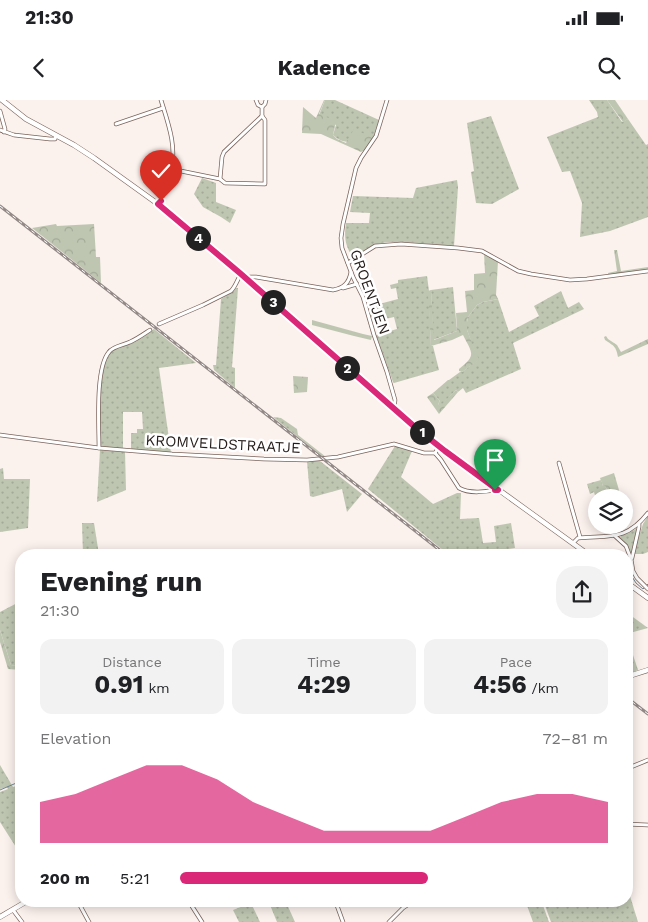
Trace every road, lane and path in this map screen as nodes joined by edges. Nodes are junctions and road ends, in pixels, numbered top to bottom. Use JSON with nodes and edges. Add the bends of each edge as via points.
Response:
{"nodes":[{"id":1,"x":2,"y":100,"type":"edge"},
{"id":2,"x":161,"y":100,"type":"edge"},
{"id":3,"x":256,"y":100,"type":"edge"},
{"id":4,"x":266,"y":100,"type":"edge"},
{"id":5,"x":387,"y":100,"type":"edge"},
{"id":6,"x":262,"y":106,"type":"junction"},
{"id":7,"x":163,"y":108,"type":"junction"},
{"id":8,"x":0,"y":112,"type":"edge"},
{"id":9,"x":262,"y":116,"type":"junction"},
{"id":10,"x":116,"y":124,"type":"dead end"},
{"id":11,"x":2,"y":131,"type":"edge"},
{"id":12,"x":56,"y":136,"type":"junction"},
{"id":13,"x":171,"y":169,"type":"junction"},
{"id":14,"x":220,"y":179,"type":"junction"},
{"id":15,"x":158,"y":204,"type":"junction"},
{"id":16,"x":348,"y":263,"type":"junction"},
{"id":17,"x":351,"y":271,"type":"junction"},
{"id":18,"x":648,"y":271,"type":"edge"},
{"id":19,"x":241,"y":274,"type":"junction"},
{"id":20,"x":248,"y":280,"type":"junction"},
{"id":21,"x":357,"y":284,"type":"junction"},
{"id":22,"x":340,"y":289,"type":"junction"},
{"id":23,"x":159,"y":324,"type":"dead end"},
{"id":24,"x":150,"y":330,"type":"dead end"},
{"id":25,"x":394,"y":408,"type":"junction"},
{"id":26,"x":0,"y":435,"type":"edge"},
{"id":27,"x":439,"y":446,"type":"junction"},
{"id":28,"x":99,"y":448,"type":"junction"},
{"id":29,"x":435,"y":453,"type":"junction"},
{"id":30,"x":559,"y":463,"type":"dead end"},
{"id":31,"x":498,"y":490,"type":"junction"},
{"id":32,"x":648,"y":513,"type":"edge"},
{"id":33,"x":639,"y":524,"type":"junction"},
{"id":34,"x":615,"y":536,"type":"junction"},
{"id":35,"x":580,"y":538,"type":"junction"},
{"id":36,"x":573,"y":543,"type":"junction"},
{"id":37,"x":581,"y":549,"type":"edge"},
{"id":38,"x":627,"y":549,"type":"edge"},
{"id":39,"x":633,"y":552,"type":"edge"},
{"id":40,"x":633,"y":571,"type":"edge"},
{"id":41,"x":633,"y":587,"type":"edge"},
{"id":42,"x":648,"y":589,"type":"edge"},
{"id":43,"x":648,"y":598,"type":"edge"},
{"id":44,"x":648,"y":670,"type":"edge"},
{"id":45,"x":633,"y":675,"type":"edge"},
{"id":46,"x":648,"y":760,"type":"edge"},
{"id":47,"x":633,"y":766,"type":"edge"},
{"id":48,"x":633,"y":824,"type":"edge"},
{"id":49,"x":648,"y":825,"type":"edge"},
{"id":50,"x":18,"y":907,"type":"edge"},
{"id":51,"x":81,"y":907,"type":"edge"},
{"id":52,"x":192,"y":907,"type":"edge"},
{"id":53,"x":338,"y":907,"type":"edge"},
{"id":54,"x":404,"y":907,"type":"edge"},
{"id":55,"x":13,"y":910,"type":"junction"},
{"id":56,"x":0,"y":917,"type":"edge"},
{"id":57,"x":22,"y":922,"type":"edge"},
{"id":58,"x":89,"y":922,"type":"edge"},
{"id":59,"x":202,"y":922,"type":"edge"},
{"id":60,"x":343,"y":922,"type":"edge"},
{"id":61,"x":388,"y":922,"type":"edge"}],
"edges":[{"from":1,"to":12,"type":"main road"},
{"from":2,"to":7,"type":"street"},
{"from":3,"to":6,"type":"street"},
{"from":4,"to":6,"type":"street"},
{"from":5,"to":16,"type":"street","name":"GROENTJEN","via":[[376,136],[356,168],[341,234]]},
{"from":6,"to":9,"type":"street"},
{"from":7,"to":10,"type":"street"},
{"from":7,"to":13,"type":"street","via":[[173,144]]},
{"from":8,"to":11,"type":"street","via":[[5,129]]},
{"from":9,"to":14,"type":"street","via":[[224,152]]},
{"from":9,"to":14,"type":"street","via":[[265,184],[225,183]]},
{"from":11,"to":12,"type":"street","via":[[50,140]]},
{"from":12,"to":15,"type":"main road","via":[[94,158]]},
{"from":13,"to":14,"type":"street"},
{"from":13,"to":15,"type":"street"},
{"from":15,"to":19,"type":"main road"},
{"from":16,"to":17,"type":"street","name":"GROENTJEN"},
{"from":16,"to":18,"type":"street","via":[[375,246],[401,244],[482,251],[518,271],[570,280]]},
{"from":17,"to":21,"type":"street","name":"GROENTJEN"},
{"from":17,"to":22,"type":"street","via":[[347,284]]},
{"from":19,"to":20,"type":"main road"},
{"from":19,"to":23,"type":"street","via":[[231,291]]},
{"from":20,"to":22,"type":"street","via":[[256,277],[328,290]]},
{"from":20,"to":25,"type":"main road"},
{"from":21,"to":22,"type":"street"},
{"from":21,"to":25,"type":"street","name":"GROENTJEN","via":[[387,372],[395,400]]},
{"from":24,"to":28,"type":"street","via":[[110,350],[104,362],[100,383]]},
{"from":25,"to":27,"type":"main road"},
{"from":26,"to":28,"type":"street","name":"KROMVELDSTRAATJE"},
{"from":27,"to":29,"type":"street"},
{"from":27,"to":31,"type":"main road"},
{"from":28,"to":29,"type":"street","name":"KROMVELDSTRAATJE","via":[[292,460],[328,458],[394,444]]},
{"from":29,"to":31,"type":"street","via":[[464,491]]},
{"from":30,"to":35,"type":"street"},
{"from":31,"to":36,"type":"main road"},
{"from":32,"to":33,"type":"street"},
{"from":33,"to":34,"type":"street"},
{"from":33,"to":39,"type":"street"},
{"from":34,"to":35,"type":"street"},
{"from":34,"to":38,"type":"street"},
{"from":35,"to":36,"type":"street"},
{"from":36,"to":37,"type":"main road"},
{"from":40,"to":42,"type":"street"},
{"from":41,"to":43,"type":"main road"},
{"from":44,"to":45,"type":"main road"},
{"from":46,"to":47,"type":"street"},
{"from":48,"to":49,"type":"street"},
{"from":50,"to":55,"type":"main road"},
{"from":51,"to":58,"type":"street"},
{"from":52,"to":59,"type":"street"},
{"from":53,"to":60,"type":"street"},
{"from":54,"to":61,"type":"street"},
{"from":55,"to":56,"type":"main road"},
{"from":55,"to":57,"type":"street"}]}
